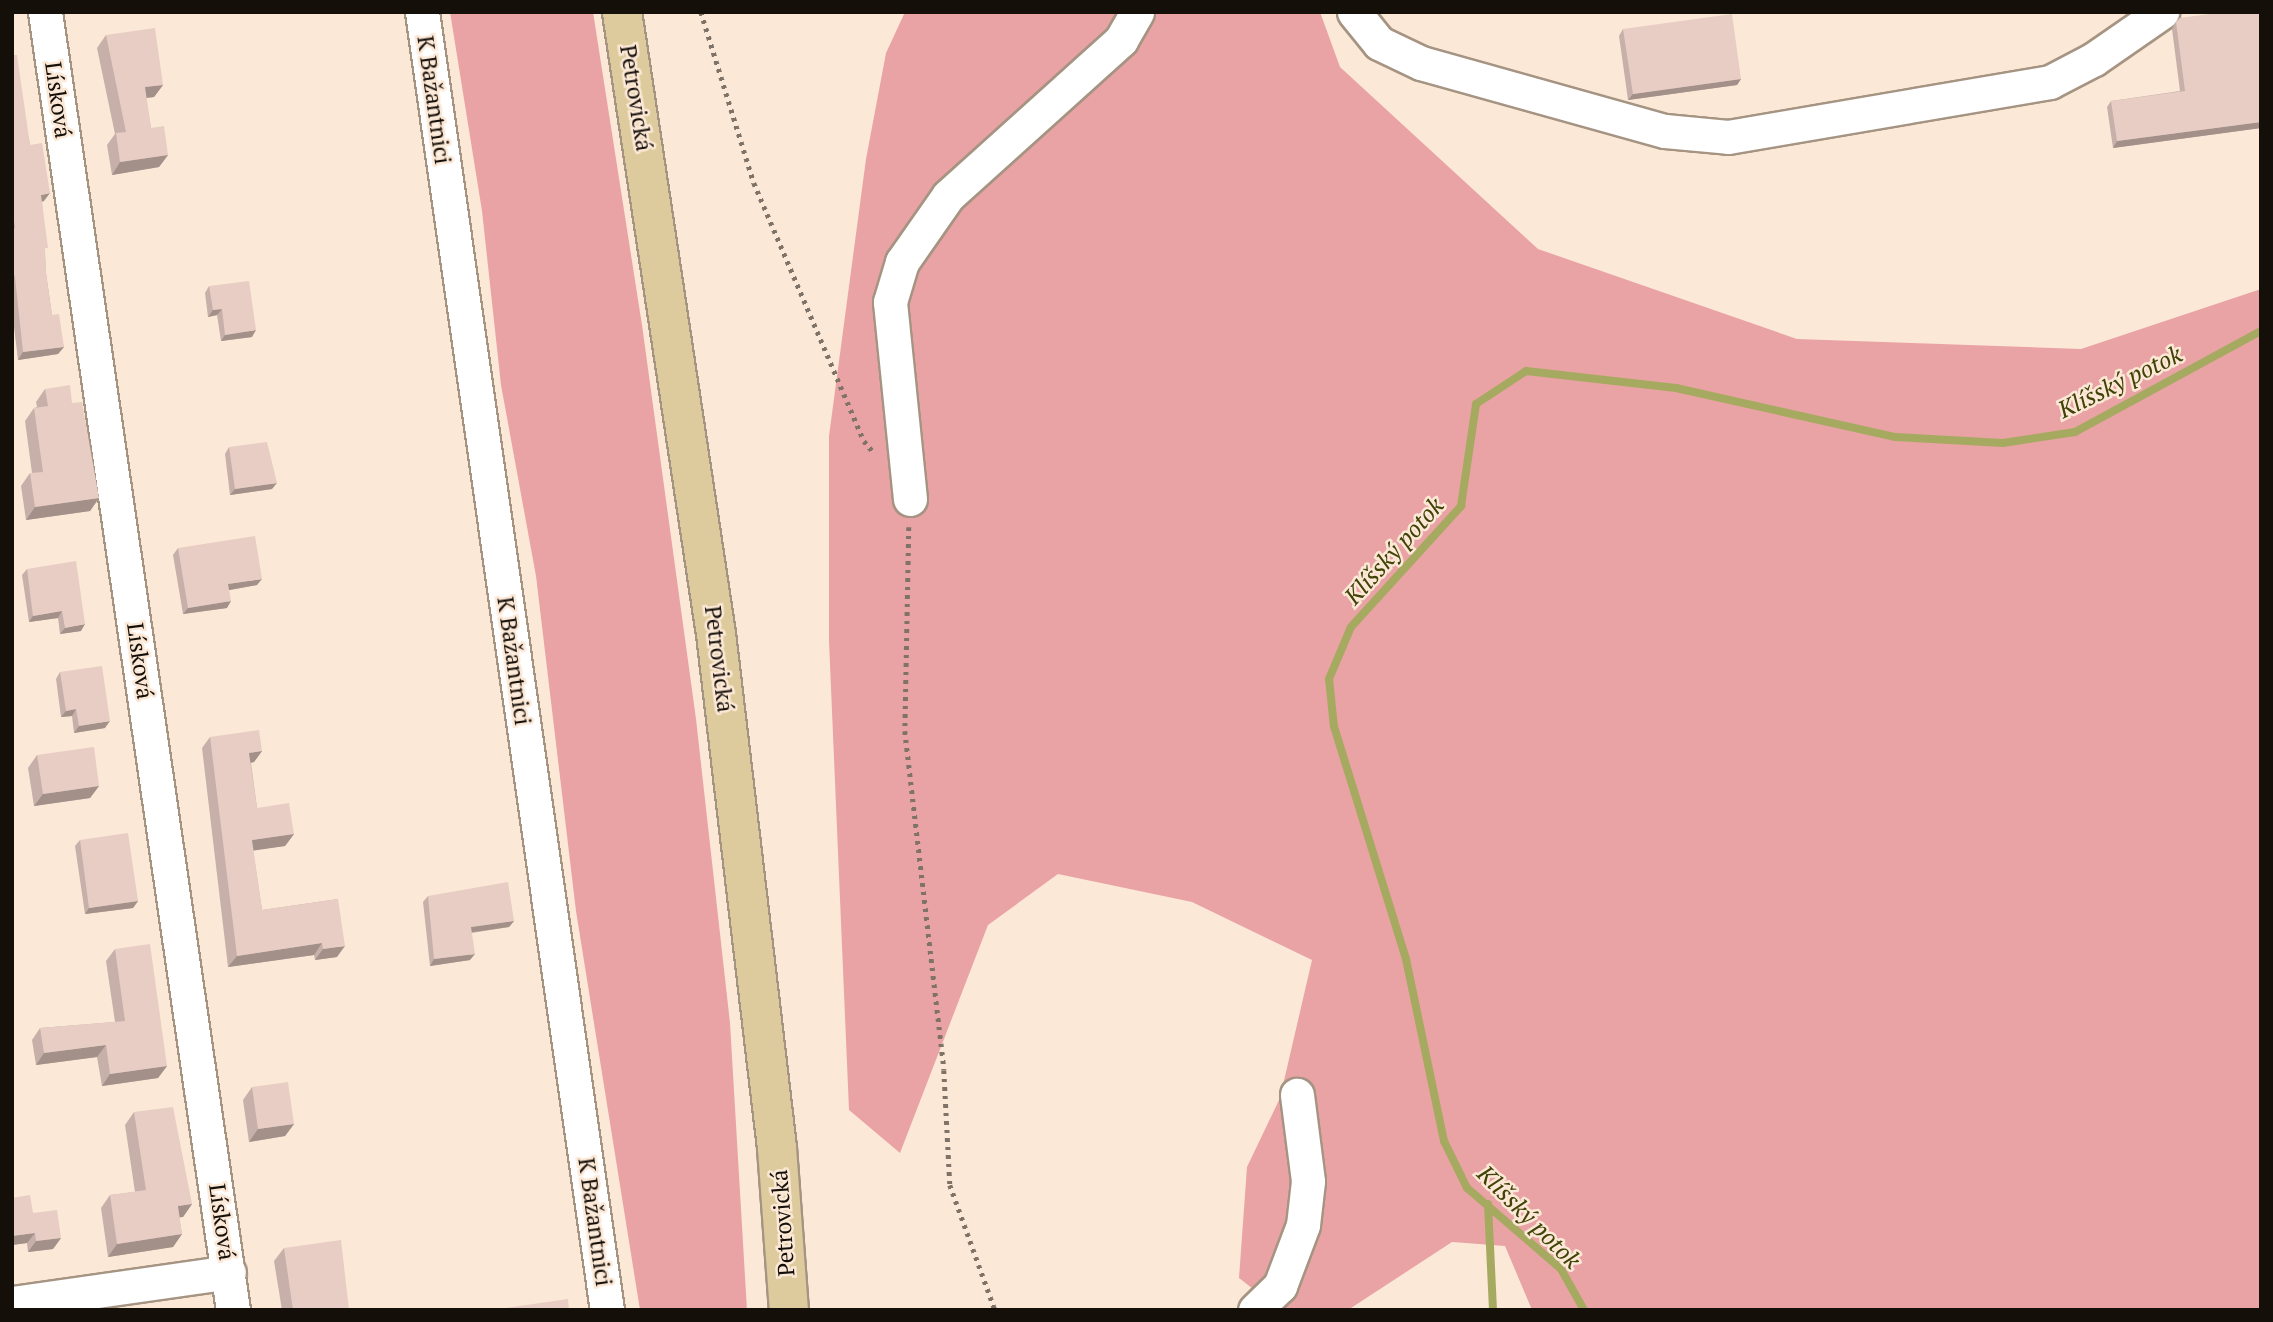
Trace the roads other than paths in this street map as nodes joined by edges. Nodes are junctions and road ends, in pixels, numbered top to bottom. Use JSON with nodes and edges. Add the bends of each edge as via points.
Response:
{"nodes":[{"id":1,"x":46,"y":12,"type":"edge"},
{"id":2,"x":422,"y":12,"type":"edge"},
{"id":3,"x":622,"y":12,"type":"edge"},
{"id":4,"x":1137,"y":12,"type":"edge"},
{"id":5,"x":1354,"y":12,"type":"edge"},
{"id":6,"x":2162,"y":12,"type":"edge"},
{"id":7,"x":910,"y":499,"type":"road end"},
{"id":8,"x":1297,"y":1095,"type":"dead end"},
{"id":9,"x":229,"y":1272,"type":"junction"},
{"id":10,"x":12,"y":1303,"type":"edge"},
{"id":11,"x":233,"y":1310,"type":"edge"},
{"id":12,"x":607,"y":1310,"type":"edge"},
{"id":13,"x":789,"y":1310,"type":"edge"},
{"id":14,"x":1255,"y":1310,"type":"edge"}],
"edges":[{"from":1,"to":9,"type":"street","name":"Lísková"},
{"from":2,"to":12,"type":"street","name":"K Bažantnici"},
{"from":3,"to":13,"type":"main road","name":"Petrovická","via":[[716,634],[777,1148]]},
{"from":4,"to":7,"type":"street","via":[[1121,40],[948,196],[902,262],[890,302]]},
{"from":5,"to":6,"type":"street","via":[[1379,43],[1422,63],[1665,131],[1728,136],[2050,82],[2094,59]]},
{"from":8,"to":14,"type":"street","via":[[1308,1181],[1304,1225],[1280,1286]]},
{"from":9,"to":10,"type":"street"},
{"from":9,"to":11,"type":"street","name":"Lísková"}]}
